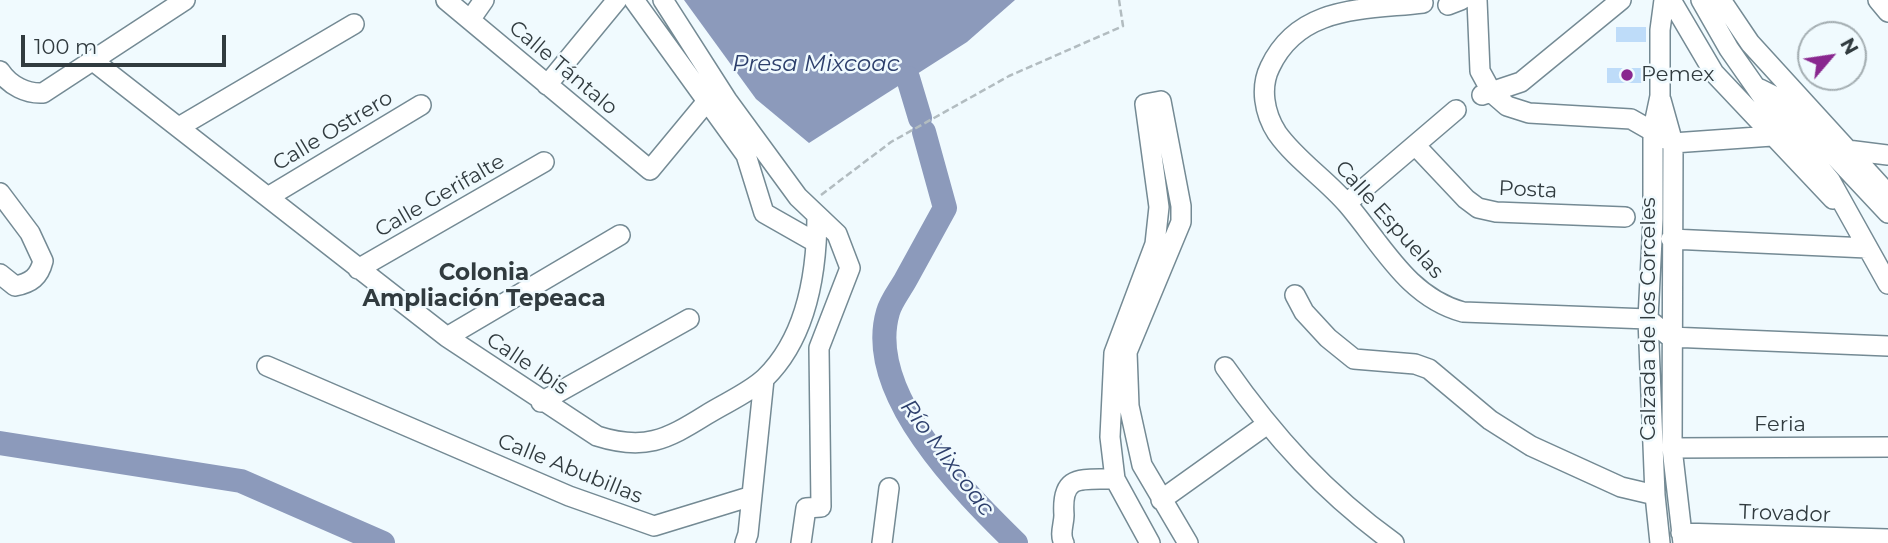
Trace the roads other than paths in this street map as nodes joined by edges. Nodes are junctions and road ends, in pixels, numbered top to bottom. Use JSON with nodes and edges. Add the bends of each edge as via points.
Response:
{"nodes":[{"id":1,"x":186,"y":0,"type":"edge"},
{"id":2,"x":446,"y":0,"type":"edge"},
{"id":3,"x":484,"y":0,"type":"edge"},
{"id":4,"x":617,"y":0,"type":"edge"},
{"id":5,"x":634,"y":0,"type":"edge"},
{"id":6,"x":663,"y":0,"type":"edge"},
{"id":7,"x":1477,"y":0,"type":"edge"},
{"id":8,"x":1621,"y":0,"type":"edge"},
{"id":9,"x":1664,"y":0,"type":"edge"},
{"id":10,"x":1671,"y":0,"type":"edge"},
{"id":11,"x":1701,"y":0,"type":"edge"},
{"id":12,"x":1721,"y":0,"type":"edge"},
{"id":13,"x":1878,"y":0,"type":"edge"},
{"id":14,"x":1423,"y":3,"type":"dead end"},
{"id":15,"x":1888,"y":12,"type":"edge"},
{"id":16,"x":470,"y":20,"type":"junction"},
{"id":17,"x":354,"y":24,"type":"dead end"},
{"id":18,"x":92,"y":60,"type":"junction"},
{"id":19,"x":1,"y":77,"type":"edge"},
{"id":20,"x":548,"y":85,"type":"junction"},
{"id":21,"x":1760,"y":89,"type":"junction"},
{"id":22,"x":1484,"y":94,"type":"junction"},
{"id":23,"x":1660,"y":96,"type":"junction"},
{"id":24,"x":708,"y":100,"type":"junction"},
{"id":25,"x":421,"y":105,"type":"dead end"},
{"id":26,"x":1456,"y":110,"type":"dead end"},
{"id":27,"x":179,"y":127,"type":"junction"},
{"id":28,"x":1653,"y":129,"type":"junction"},
{"id":29,"x":1772,"y":136,"type":"junction"},
{"id":30,"x":1673,"y":143,"type":"junction"},
{"id":31,"x":1415,"y":145,"type":"junction"},
{"id":32,"x":1847,"y":150,"type":"junction"},
{"id":33,"x":1888,"y":155,"type":"edge"},
{"id":34,"x":544,"y":162,"type":"dead end"},
{"id":35,"x":0,"y":192,"type":"edge"},
{"id":36,"x":1888,"y":194,"type":"edge"},
{"id":37,"x":268,"y":197,"type":"junction"},
{"id":38,"x":1347,"y":203,"type":"junction"},
{"id":39,"x":1888,"y":213,"type":"edge"},
{"id":40,"x":1850,"y":214,"type":"junction"},
{"id":41,"x":1625,"y":217,"type":"dead end"},
{"id":42,"x":814,"y":223,"type":"junction"},
{"id":43,"x":620,"y":235,"type":"dead end"},
{"id":44,"x":1671,"y":239,"type":"junction"},
{"id":45,"x":1867,"y":248,"type":"junction"},
{"id":46,"x":358,"y":269,"type":"junction"},
{"id":47,"x":0,"y":274,"type":"edge"},
{"id":48,"x":1886,"y":276,"type":"edge"},
{"id":49,"x":1295,"y":295,"type":"dead end"},
{"id":50,"x":689,"y":319,"type":"dead end"},
{"id":51,"x":1648,"y":319,"type":"junction"},
{"id":52,"x":447,"y":337,"type":"junction"},
{"id":53,"x":1670,"y":337,"type":"junction"},
{"id":54,"x":1888,"y":346,"type":"edge"},
{"id":55,"x":267,"y":366,"type":"dead end"},
{"id":56,"x":1225,"y":367,"type":"dead end"},
{"id":57,"x":764,"y":379,"type":"junction"},
{"id":58,"x":541,"y":402,"type":"junction"},
{"id":59,"x":1266,"y":425,"type":"junction"},
{"id":60,"x":1888,"y":447,"type":"edge"},
{"id":61,"x":1672,"y":448,"type":"junction"},
{"id":62,"x":1115,"y":480,"type":"junction"},
{"id":63,"x":890,"y":488,"type":"dead end"},
{"id":64,"x":1655,"y":495,"type":"junction"},
{"id":65,"x":752,"y":496,"type":"junction"},
{"id":66,"x":1161,"y":500,"type":"junction"},
{"id":67,"x":1682,"y":538,"type":"edge"},
{"id":68,"x":1888,"y":539,"type":"edge"},
{"id":69,"x":1060,"y":541,"type":"edge"},
{"id":70,"x":745,"y":543,"type":"edge"},
{"id":71,"x":801,"y":543,"type":"edge"},
{"id":72,"x":882,"y":543,"type":"edge"},
{"id":73,"x":1150,"y":543,"type":"edge"},
{"id":74,"x":1188,"y":543,"type":"edge"},
{"id":75,"x":1394,"y":543,"type":"edge"},
{"id":76,"x":1660,"y":543,"type":"edge"}],
"edges":[{"from":1,"to":18,"type":"street"},
{"from":2,"to":16,"type":"street","name":"Calle Tántalo"},
{"from":3,"to":16,"type":"street"},
{"from":4,"to":20,"type":"street"},
{"from":5,"to":24,"type":"street"},
{"from":6,"to":42,"type":"street"},
{"from":7,"to":22,"type":"street","via":[[1478,64]]},
{"from":8,"to":22,"type":"street","via":[[1521,82]]},
{"from":9,"to":23,"type":"street","name":"Calzada de los Corceles"},
{"from":10,"to":29,"type":"street","via":[[1714,73]]},
{"from":11,"to":21,"type":"street","via":[[1729,49]]},
{"from":12,"to":32,"type":"street","via":[[1750,43]]},
{"from":13,"to":15,"type":"street"},
{"from":14,"to":38,"type":"street","name":"Calle Espuelas","via":[[1317,19],[1293,32],[1277,51],[1263,81],[1266,108],[1277,132]]},
{"from":16,"to":20,"type":"street","name":"Calle Tántalo"},
{"from":17,"to":27,"type":"street"},
{"from":18,"to":19,"type":"street","via":[[43,93],[32,94]]},
{"from":18,"to":27,"type":"street","name":"Calle Ibis"},
{"from":20,"to":24,"type":"street","name":"Calle Tántalo","via":[[650,170]]},
{"from":21,"to":39,"type":"street","via":[[1782,100]]},
{"from":21,"to":40,"type":"street","via":[[1830,180]]},
{"from":22,"to":28,"type":"street","via":[[1520,111],[1631,119]]},
{"from":23,"to":28,"type":"street","name":"Calzada de los Corceles"},
{"from":23,"to":30,"type":"street","name":"Calzada de los Corceles"},
{"from":24,"to":42,"type":"street","via":[[746,155],[764,213]]},
{"from":25,"to":37,"type":"street","name":"Calle Ostrero"},
{"from":26,"to":31,"type":"street"},
{"from":27,"to":37,"type":"street","name":"Calle Ibis"},
{"from":28,"to":30,"type":"street"},
{"from":28,"to":51,"type":"street","name":"Calzada de los Corceles"},
{"from":29,"to":30,"type":"street"},
{"from":29,"to":40,"type":"street"},
{"from":30,"to":44,"type":"street","name":"Calzada de los Corceles"},
{"from":31,"to":38,"type":"street"},
{"from":31,"to":41,"type":"street","name":"Posta","via":[[1478,208]]},
{"from":32,"to":33,"type":"street"},
{"from":32,"to":36,"type":"street"},
{"from":34,"to":46,"type":"street","name":"Calle Gerifalte"},
{"from":35,"to":47,"type":"street","via":[[30,233],[43,261],[38,275],[28,283],[15,286]]},
{"from":37,"to":46,"type":"street","name":"Calle Ibis"},
{"from":38,"to":51,"type":"street","name":"Calle Espuelas","via":[[1395,265],[1422,294],[1441,306],[1463,312]]},
{"from":40,"to":45,"type":"street"},
{"from":42,"to":57,"type":"street","name":"Calle Ibis","via":[[813,281],[801,323]]},
{"from":42,"to":71,"type":"street","via":[[837,234],[850,268],[819,348],[821,507],[806,508]]},
{"from":43,"to":52,"type":"street"},
{"from":44,"to":45,"type":"street"},
{"from":44,"to":53,"type":"street","name":"Calzada de los Corceles"},
{"from":45,"to":48,"type":"street"},
{"from":46,"to":52,"type":"street","name":"Calle Ibis"},
{"from":49,"to":64,"type":"street","via":[[1304,312],[1354,359],[1429,369],[1490,420],[1531,446],[1621,487]]},
{"from":50,"to":58,"type":"street"},
{"from":51,"to":53,"type":"street"},
{"from":51,"to":64,"type":"street","name":"Calzada de los Corceles"},
{"from":52,"to":58,"type":"street","name":"Calle Ibis"},
{"from":53,"to":54,"type":"street"},
{"from":53,"to":61,"type":"street","name":"Calzada de los Corceles"},
{"from":55,"to":65,"type":"street","name":"Calle Abubillas","via":[[569,496],[654,526]]},
{"from":56,"to":59,"type":"street"},
{"from":57,"to":58,"type":"street","name":"Calle Ibis","via":[[687,427],[643,445],[597,436]]},
{"from":57,"to":65,"type":"street"},
{"from":59,"to":66,"type":"street"},
{"from":59,"to":75,"type":"street","via":[[1350,512]]},
{"from":60,"to":61,"type":"street","name":"Feria"},
{"from":61,"to":67,"type":"street","name":"Calzada de los Corceles"},
{"from":62,"to":66,"type":"street","via":[[1110,437],[1114,353],[1155,244],[1159,207],[1145,104],[1161,101],[1181,222],[1127,352],[1129,406],[1142,465]]},
{"from":62,"to":69,"type":"street","via":[[1068,486],[1062,496]]},
{"from":62,"to":73,"type":"street"},
{"from":63,"to":72,"type":"street"},
{"from":64,"to":76,"type":"street","name":"Calzada de los Corceles"},
{"from":65,"to":70,"type":"street"},
{"from":66,"to":74,"type":"street"},
{"from":67,"to":68,"type":"street","name":"Trovador"}]}
